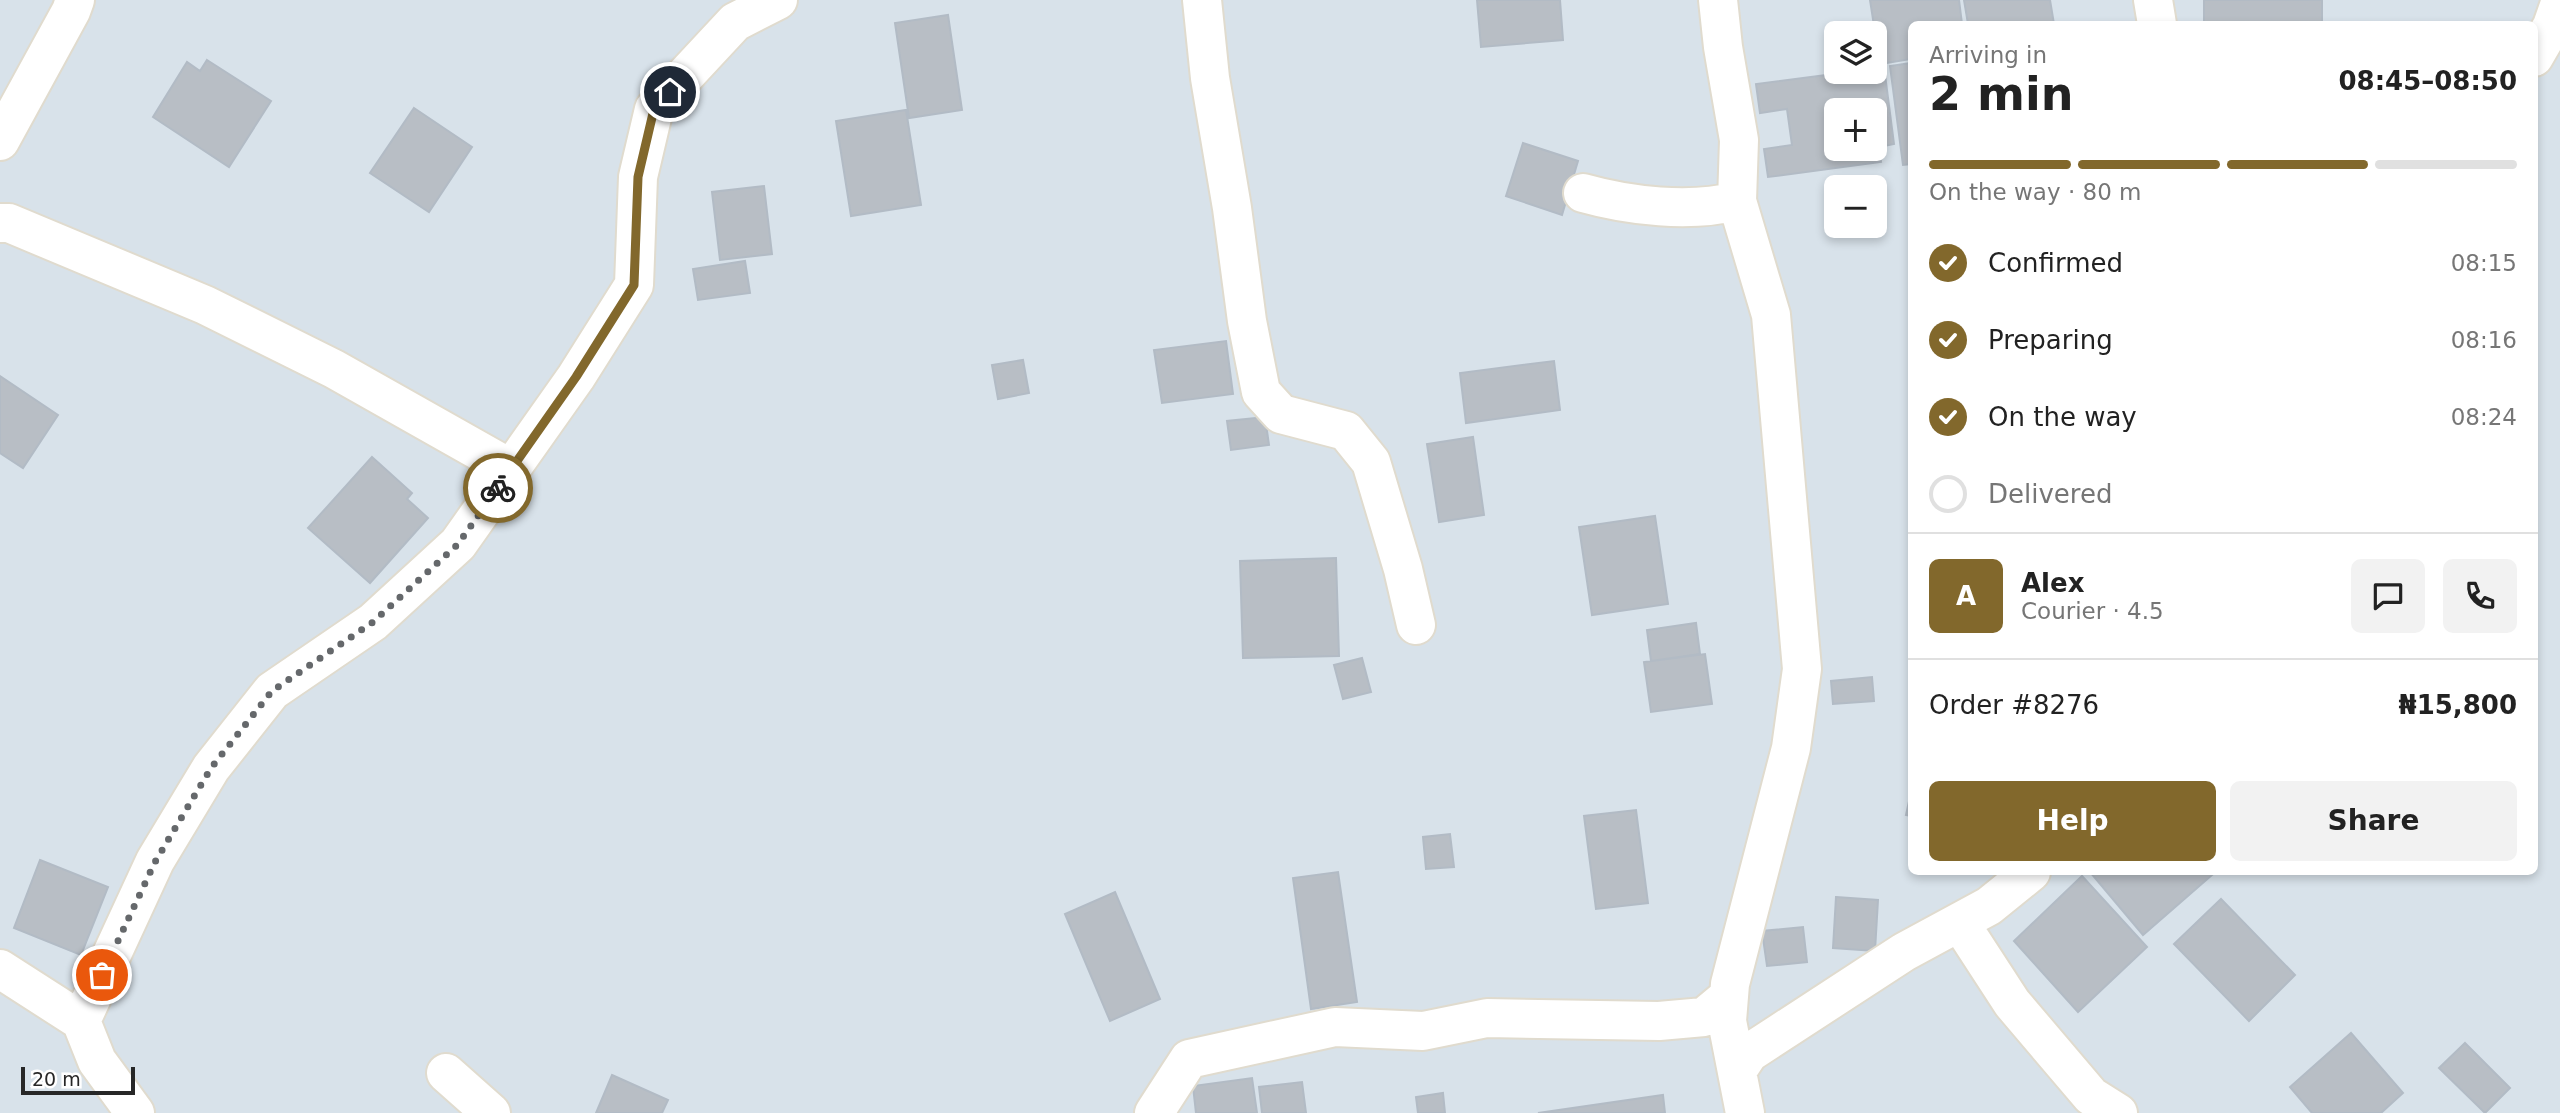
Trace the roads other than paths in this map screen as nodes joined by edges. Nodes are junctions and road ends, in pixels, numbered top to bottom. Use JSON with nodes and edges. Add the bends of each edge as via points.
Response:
{"nodes":[{"id":1,"x":75,"y":0,"type":"edge"},
{"id":2,"x":778,"y":0,"type":"edge"},
{"id":3,"x":1202,"y":0,"type":"edge"},
{"id":4,"x":1718,"y":0,"type":"edge"},
{"id":5,"x":2153,"y":0,"type":"edge"},
{"id":6,"x":2560,"y":3,"type":"edge"},
{"id":7,"x":2156,"y":21,"type":"edge"},
{"id":8,"x":2538,"y":50,"type":"edge"},
{"id":9,"x":0,"y":141,"type":"edge"},
{"id":10,"x":1583,"y":193,"type":"dead end"},
{"id":11,"x":1737,"y":201,"type":"junction"},
{"id":12,"x":0,"y":223,"type":"edge"},
{"id":13,"x":511,"y":469,"type":"junction"},
{"id":14,"x":1416,"y":625,"type":"dead end"},
{"id":15,"x":2027,"y":875,"type":"edge"},
{"id":16,"x":1959,"y":923,"type":"junction"},
{"id":17,"x":0,"y":969,"type":"edge"},
{"id":18,"x":1728,"y":997,"type":"junction"},
{"id":19,"x":81,"y":1021,"type":"junction"},
{"id":20,"x":1737,"y":1071,"type":"junction"},
{"id":21,"x":446,"y":1073,"type":"dead end"},
{"id":22,"x":135,"y":1113,"type":"edge"},
{"id":23,"x":491,"y":1113,"type":"edge"},
{"id":24,"x":1153,"y":1113,"type":"edge"},
{"id":25,"x":1745,"y":1113,"type":"edge"},
{"id":26,"x":2118,"y":1113,"type":"edge"}],
"edges":[{"from":1,"to":9,"type":"street"},
{"from":2,"to":13,"type":"street","via":[[735,22],[654,109],[638,177],[634,285]]},
{"from":3,"to":14,"type":"street","via":[[1210,78],[1261,392],[1280,415],[1346,431],[1371,461]]},
{"from":4,"to":11,"type":"street","via":[[1739,139]]},
{"from":5,"to":7,"type":"street"},
{"from":6,"to":8,"type":"street"},
{"from":10,"to":11,"type":"street","via":[[1613,202],[1712,208]]},
{"from":11,"to":18,"type":"street","via":[[1771,315],[1802,669],[1791,748]]},
{"from":12,"to":13,"type":"street","via":[[205,305],[334,369]]},
{"from":13,"to":19,"type":"street","via":[[458,544],[373,622],[272,691],[211,768],[155,862]]},
{"from":15,"to":16,"type":"street"},
{"from":16,"to":20,"type":"street","via":[[1905,952],[1749,1053]]},
{"from":16,"to":26,"type":"street","via":[[2012,1003],[2091,1096]]},
{"from":17,"to":19,"type":"street"},
{"from":18,"to":20,"type":"street","via":[[1727,1021]]},
{"from":18,"to":24,"type":"street","via":[[1704,1017],[1659,1021],[1487,1018],[1423,1031],[1335,1027],[1189,1059]]},
{"from":19,"to":22,"type":"street","via":[[97,1061]]},
{"from":20,"to":25,"type":"street"},
{"from":21,"to":23,"type":"street"}]}
